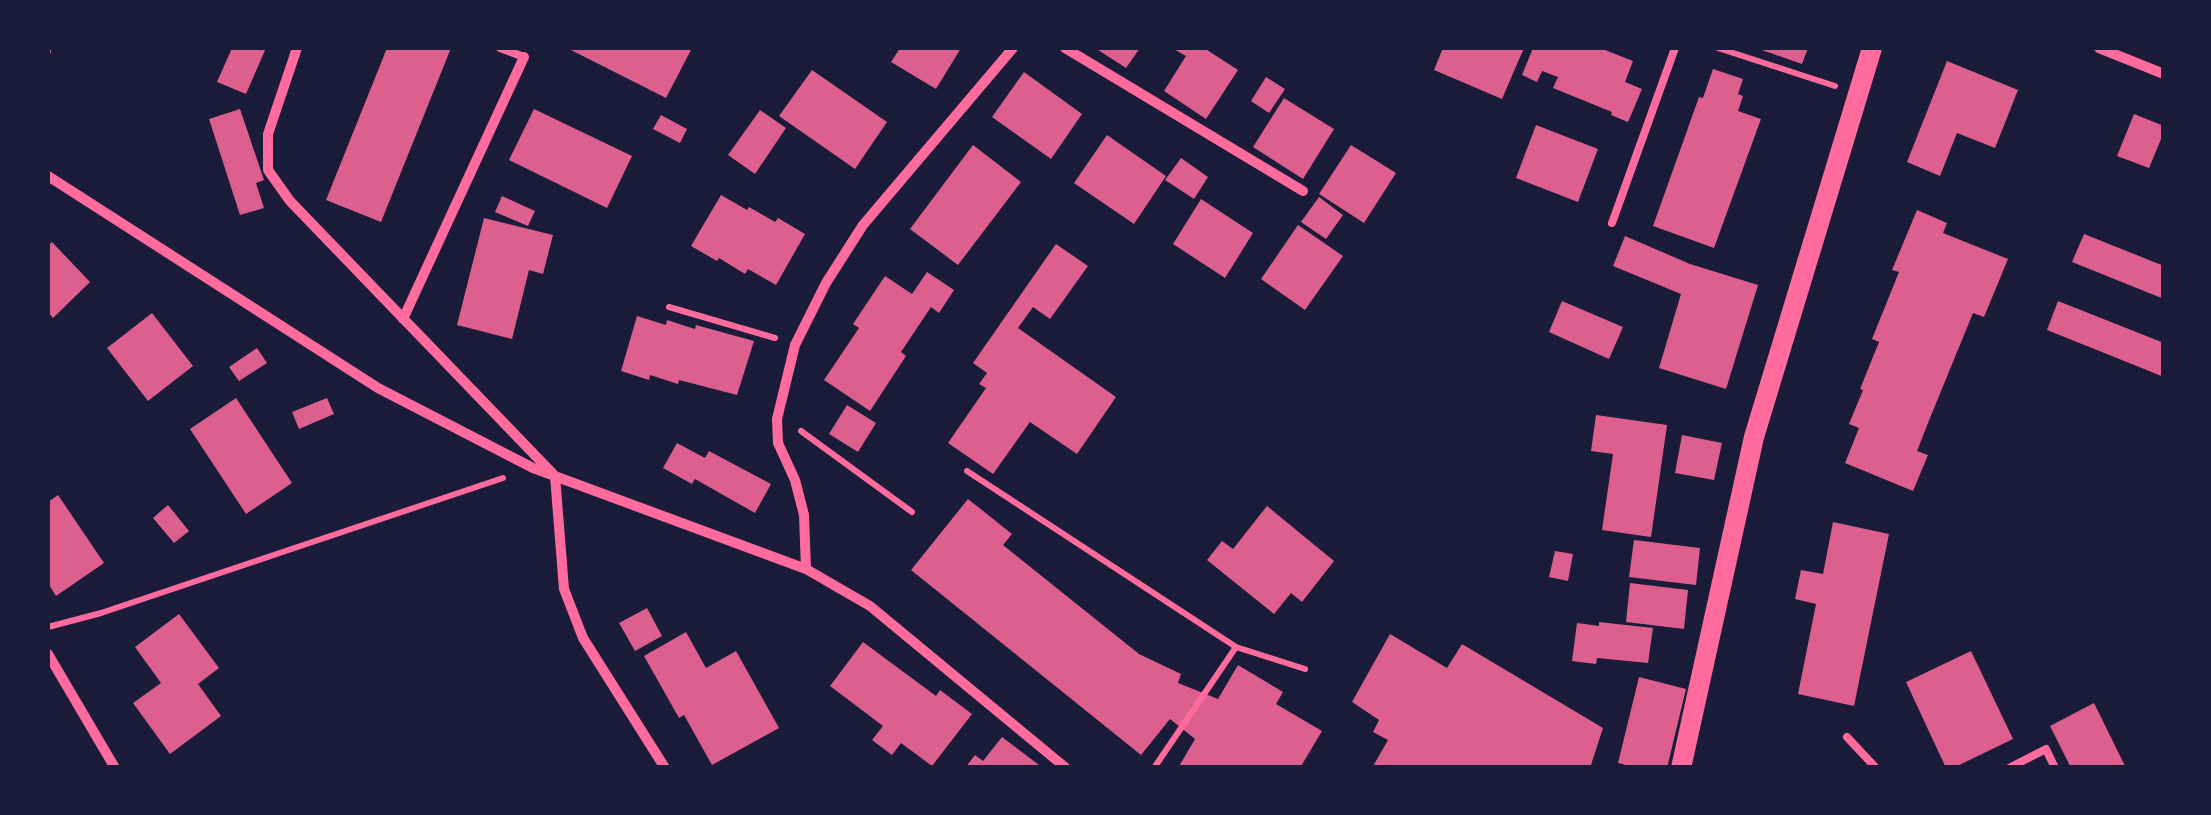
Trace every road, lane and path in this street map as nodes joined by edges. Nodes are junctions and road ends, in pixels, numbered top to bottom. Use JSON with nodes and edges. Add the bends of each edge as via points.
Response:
{"nodes":[{"id":1,"x":298,"y":48,"type":"edge"},
{"id":2,"x":500,"y":48,"type":"edge"},
{"id":3,"x":1012,"y":48,"type":"edge"},
{"id":4,"x":1065,"y":48,"type":"edge"},
{"id":5,"x":1676,"y":48,"type":"edge"},
{"id":6,"x":1718,"y":48,"type":"edge"},
{"id":7,"x":1872,"y":48,"type":"edge"},
{"id":8,"x":2098,"y":48,"type":"edge"},
{"id":9,"x":524,"y":57,"type":"joint"},
{"id":10,"x":2164,"y":74,"type":"edge"},
{"id":11,"x":1858,"y":94,"type":"junction"},
{"id":12,"x":48,"y":176,"type":"edge"},
{"id":13,"x":1303,"y":191,"type":"dead end"},
{"id":14,"x":1612,"y":223,"type":"dead end"},
{"id":15,"x":669,"y":307,"type":"dead end"},
{"id":16,"x":403,"y":319,"type":"junction"},
{"id":17,"x":795,"y":344,"type":"junction"},
{"id":18,"x":777,"y":419,"type":"junction"},
{"id":19,"x":533,"y":468,"type":"junction"},
{"id":20,"x":967,"y":471,"type":"dead end"},
{"id":21,"x":555,"y":476,"type":"junction"},
{"id":22,"x":912,"y":512,"type":"dead end"},
{"id":23,"x":806,"y":569,"type":"junction"},
{"id":24,"x":48,"y":627,"type":"edge"},
{"id":25,"x":1236,"y":647,"type":"junction"},
{"id":26,"x":48,"y":654,"type":"edge"},
{"id":27,"x":1305,"y":669,"type":"dead end"},
{"id":28,"x":1847,"y":737,"type":"dead end"},
{"id":29,"x":115,"y":768,"type":"edge"},
{"id":30,"x":664,"y":768,"type":"edge"},
{"id":31,"x":1066,"y":768,"type":"edge"},
{"id":32,"x":1154,"y":768,"type":"edge"},
{"id":33,"x":1681,"y":768,"type":"edge"},
{"id":34,"x":1876,"y":768,"type":"edge"},
{"id":35,"x":2009,"y":768,"type":"edge"},
{"id":36,"x":2055,"y":768,"type":"edge"}],
"edges":[{"from":1,"to":16,"type":"street","via":[[268,134],[268,170]]},
{"from":2,"to":9,"type":"lane"},
{"from":3,"to":17,"type":"street","via":[[862,224]]},
{"from":4,"to":13,"type":"street"},
{"from":5,"to":14,"type":"lane"},
{"from":6,"to":11,"type":"path"},
{"from":7,"to":11,"type":"main road"},
{"from":8,"to":10,"type":"street"},
{"from":9,"to":16,"type":"street"},
{"from":11,"to":33,"type":"main road","via":[[1754,438]]},
{"from":12,"to":19,"type":"street","via":[[378,388]]},
{"from":15,"to":17,"type":"path"},
{"from":16,"to":21,"type":"street"},
{"from":17,"to":18,"type":"street"},
{"from":18,"to":22,"type":"path"},
{"from":18,"to":23,"type":"street","via":[[778,442],[804,515]]},
{"from":19,"to":21,"type":"street"},
{"from":19,"to":24,"type":"path"},
{"from":20,"to":25,"type":"path"},
{"from":21,"to":23,"type":"street"},
{"from":21,"to":30,"type":"street","via":[[564,588],[583,638]]},
{"from":23,"to":31,"type":"street","via":[[870,606]]},
{"from":25,"to":27,"type":"path"},
{"from":25,"to":32,"type":"path"},
{"from":26,"to":29,"type":"street"},
{"from":28,"to":34,"type":"lane"},
{"from":35,"to":36,"type":"lane","via":[[2046,749]]}]}
